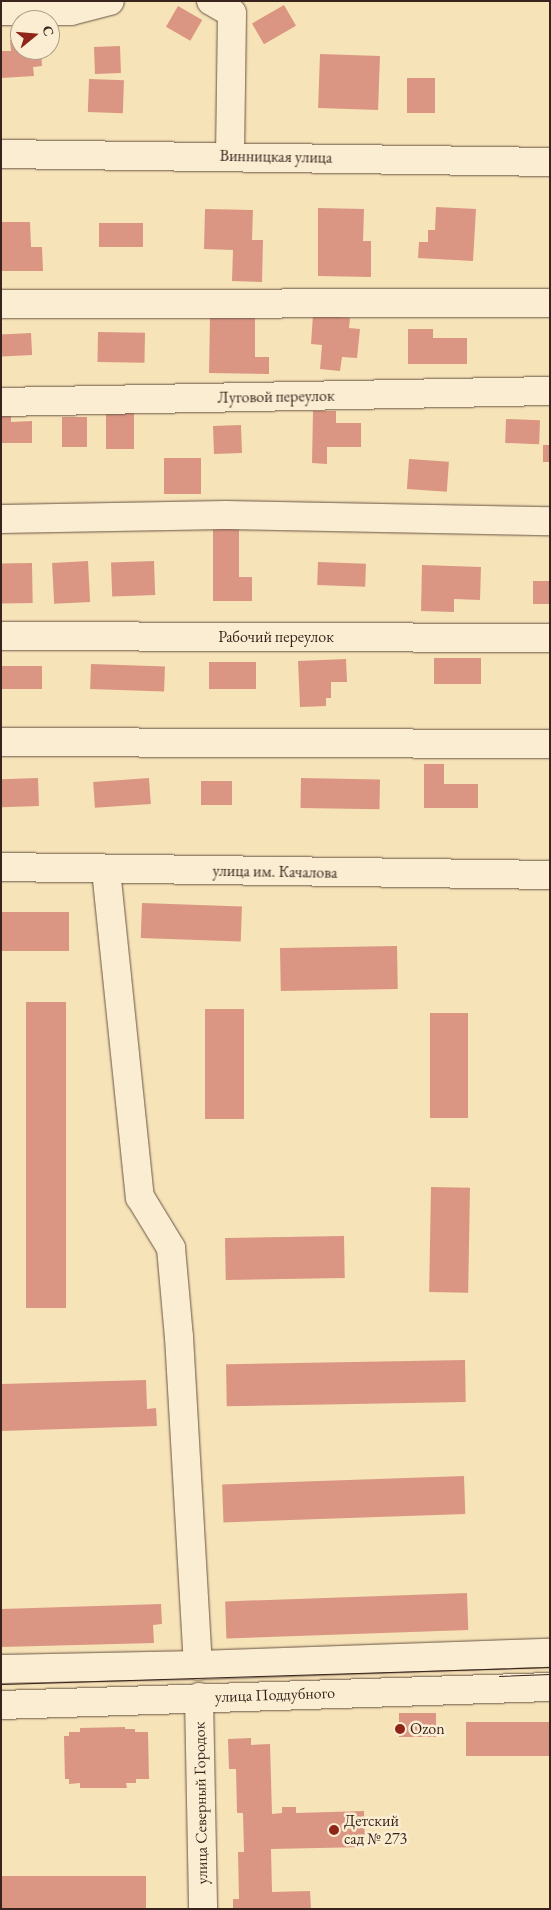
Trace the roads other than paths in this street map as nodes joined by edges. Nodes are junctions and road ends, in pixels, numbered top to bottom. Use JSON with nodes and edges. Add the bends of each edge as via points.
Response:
{"nodes":[{"id":1,"x":110,"y":1,"type":"edge"},
{"id":2,"x":211,"y":1,"type":"edge"},
{"id":3,"x":1,"y":11,"type":"edge"},
{"id":4,"x":1,"y":154,"type":"edge"},
{"id":5,"x":230,"y":157,"type":"junction"},
{"id":6,"x":550,"y":162,"type":"edge"},
{"id":7,"x":550,"y":302,"type":"edge"},
{"id":8,"x":1,"y":304,"type":"edge"},
{"id":9,"x":550,"y":391,"type":"edge"},
{"id":10,"x":1,"y":402,"type":"edge"},
{"id":11,"x":1,"y":519,"type":"edge"},
{"id":12,"x":550,"y":521,"type":"edge"},
{"id":13,"x":1,"y":636,"type":"edge"},
{"id":14,"x":550,"y":638,"type":"edge"},
{"id":15,"x":1,"y":742,"type":"edge"},
{"id":16,"x":550,"y":744,"type":"edge"},
{"id":17,"x":1,"y":867,"type":"edge"},
{"id":18,"x":106,"y":870,"type":"junction"},
{"id":19,"x":550,"y":876,"type":"edge"},
{"id":20,"x":550,"y":1654,"type":"edge"},
{"id":21,"x":198,"y":1666,"type":"junction"},
{"id":22,"x":1,"y":1669,"type":"edge"},
{"id":23,"x":550,"y":1687,"type":"edge"},
{"id":24,"x":199,"y":1697,"type":"junction"},
{"id":25,"x":1,"y":1705,"type":"edge"},
{"id":26,"x":203,"y":1909,"type":"edge"}],
"edges":[{"from":1,"to":3,"type":"street","via":[[71,11]]},
{"from":2,"to":5,"type":"street","via":[[232,13]]},
{"from":4,"to":5,"type":"street","name":"Винницкая улица"},
{"from":5,"to":6,"type":"street","name":"Винницкая улица"},
{"from":7,"to":8,"type":"street"},
{"from":9,"to":10,"type":"street","name":"Луговой переулок"},
{"from":11,"to":12,"type":"street","via":[[226,515]]},
{"from":13,"to":14,"type":"street","name":"Рабочий переулок"},
{"from":15,"to":16,"type":"street"},
{"from":17,"to":18,"type":"street","name":"улица им. Качалова"},
{"from":18,"to":19,"type":"street","name":"улица им. Качалова"},
{"from":18,"to":21,"type":"street","via":[[140,1198],[171,1248],[180,1337]]},
{"from":20,"to":21,"type":"street","name":"улица Поддубного"},
{"from":21,"to":22,"type":"street","name":"улица Поддубного"},
{"from":23,"to":24,"type":"street","name":"улица Поддубного"},
{"from":24,"to":25,"type":"street","name":"улица Поддубного"},
{"from":24,"to":26,"type":"street","name":"улица Северный Городок"}]}
